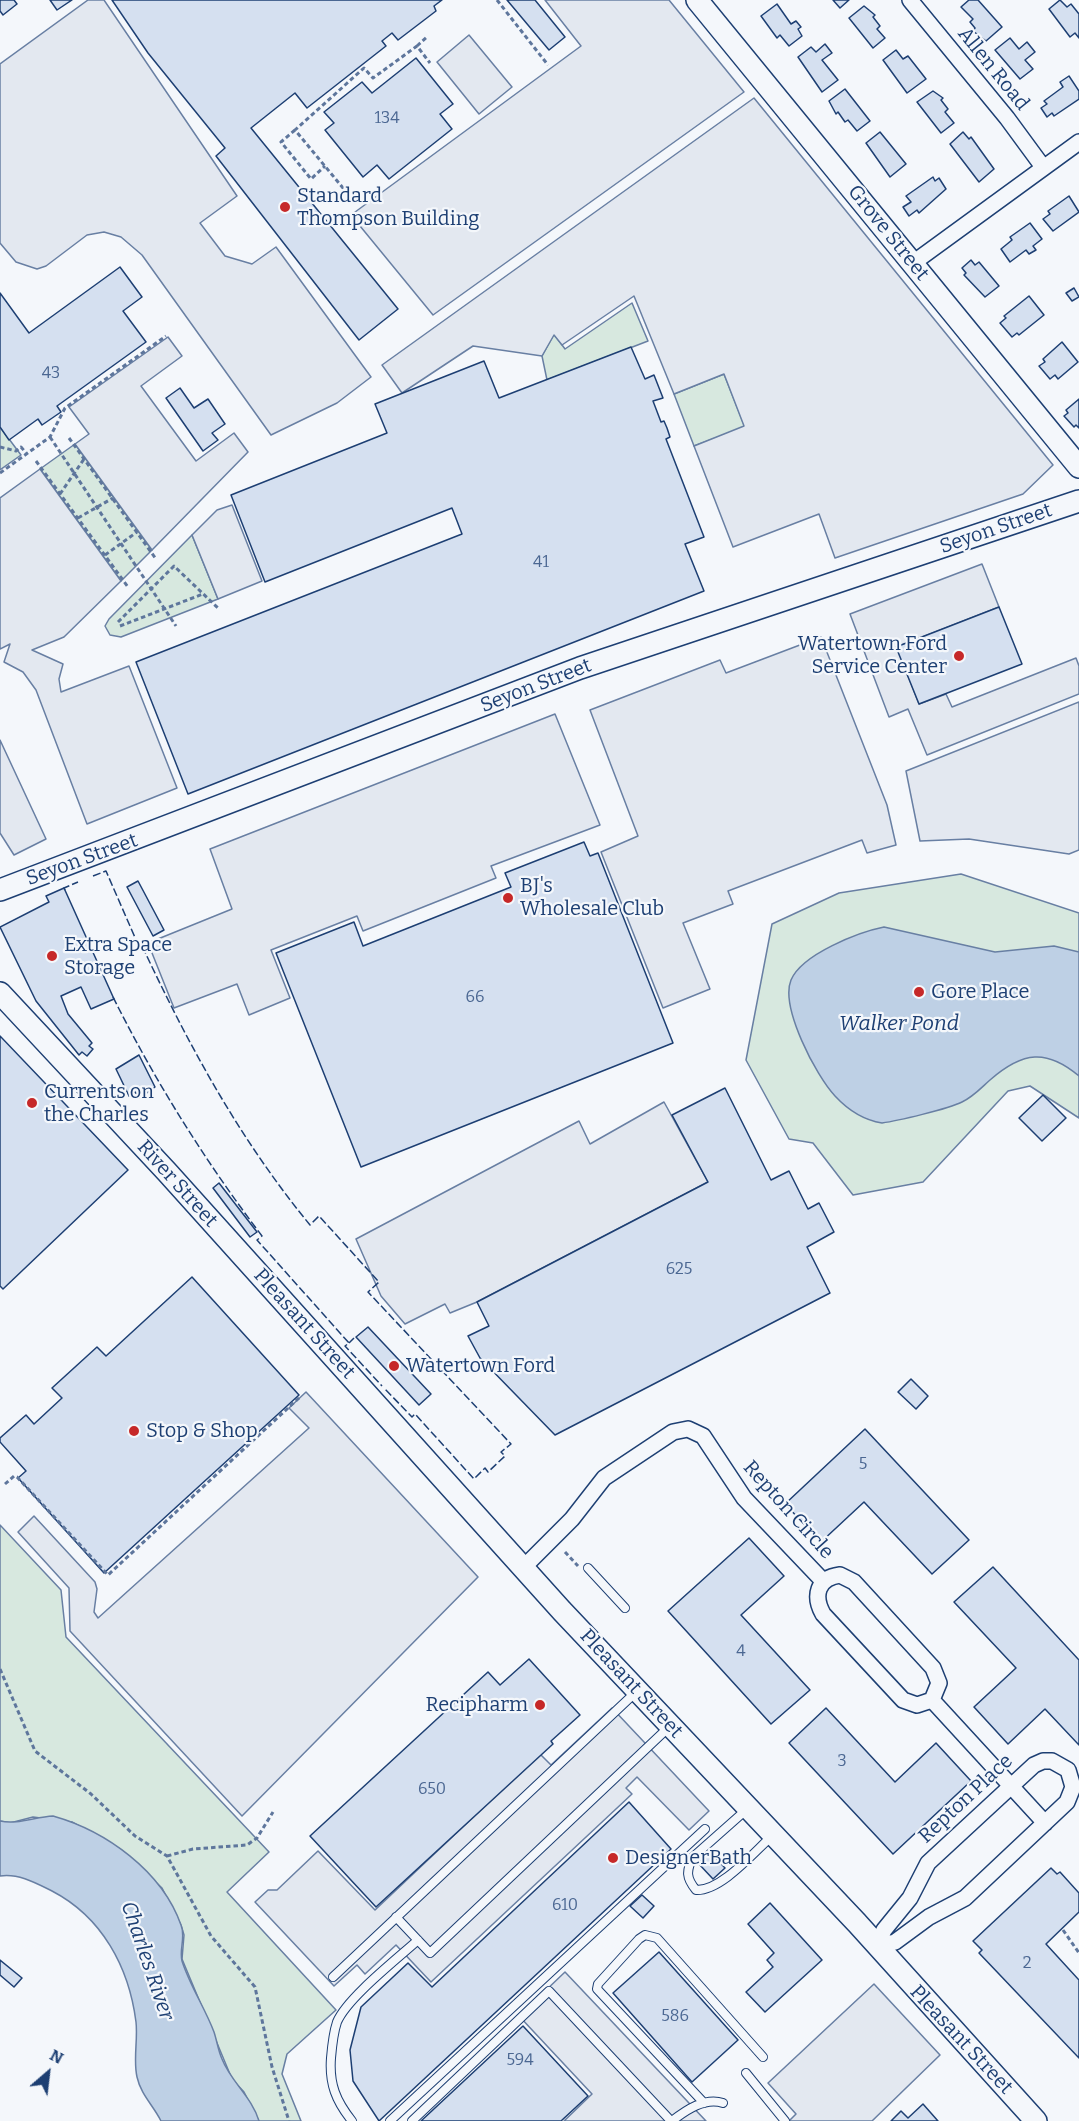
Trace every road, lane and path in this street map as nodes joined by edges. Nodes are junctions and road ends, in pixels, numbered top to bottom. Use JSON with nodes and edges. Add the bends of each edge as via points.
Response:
{"nodes":[{"id":1,"x":497,"y":0,"type":"edge"},
{"id":2,"x":697,"y":0,"type":"edge"},
{"id":3,"x":909,"y":0,"type":"edge"},
{"id":4,"x":428,"y":37,"type":"dead end"},
{"id":5,"x":417,"y":45,"type":"junction"},
{"id":6,"x":430,"y":63,"type":"dead end"},
{"id":7,"x":548,"y":65,"type":"dead end"},
{"id":8,"x":295,"y":130,"type":"junction"},
{"id":9,"x":1079,"y":142,"type":"edge"},
{"id":10,"x":325,"y":166,"type":"junction"},
{"id":11,"x":1042,"y":167,"type":"junction"},
{"id":12,"x":353,"y":201,"type":"dead end"},
{"id":13,"x":913,"y":263,"type":"junction"},
{"id":14,"x":166,"y":336,"type":"dead end"},
{"id":15,"x":50,"y":437,"type":"junction"},
{"id":16,"x":69,"y":438,"type":"dead end"},
{"id":17,"x":0,"y":447,"type":"edge"},
{"id":18,"x":27,"y":454,"type":"junction"},
{"id":19,"x":84,"y":459,"type":"junction"},
{"id":20,"x":36,"y":461,"type":"dead end"},
{"id":21,"x":1079,"y":467,"type":"edge"},
{"id":22,"x":0,"y":473,"type":"edge"},
{"id":23,"x":74,"y":473,"type":"junction"},
{"id":24,"x":60,"y":494,"type":"junction"},
{"id":25,"x":113,"y":498,"type":"junction"},
{"id":26,"x":1079,"y":501,"type":"edge"},
{"id":27,"x":97,"y":507,"type":"junction"},
{"id":28,"x":78,"y":518,"type":"junction"},
{"id":29,"x":137,"y":532,"type":"junction"},
{"id":30,"x":121,"y":543,"type":"junction"},
{"id":31,"x":105,"y":555,"type":"junction"},
{"id":32,"x":156,"y":559,"type":"dead end"},
{"id":33,"x":128,"y":587,"type":"dead end"},
{"id":34,"x":152,"y":589,"type":"junction"},
{"id":35,"x":203,"y":594,"type":"junction"},
{"id":36,"x":165,"y":609,"type":"junction"},
{"id":37,"x":219,"y":609,"type":"dead end"},
{"id":38,"x":176,"y":626,"type":"dead end"},
{"id":39,"x":0,"y":890,"type":"edge"},
{"id":40,"x":0,"y":993,"type":"edge"},
{"id":41,"x":230,"y":1243,"type":"joint"},
{"id":42,"x":301,"y":1396,"type":"dead end"},
{"id":43,"x":5,"y":1484,"type":"dead end"},
{"id":44,"x":523,"y":1568,"type":"junction"},
{"id":45,"x":588,"y":1568,"type":"dead end"},
{"id":46,"x":823,"y":1581,"type":"junction"},
{"id":47,"x":625,"y":1608,"type":"dead end"},
{"id":48,"x":0,"y":1669,"type":"edge"},
{"id":49,"x":637,"y":1691,"type":"junction"},
{"id":50,"x":932,"y":1700,"type":"junction"},
{"id":51,"x":670,"y":1726,"type":"junction"},
{"id":52,"x":1011,"y":1786,"type":"junction"},
{"id":53,"x":747,"y":1809,"type":"junction"},
{"id":54,"x":273,"y":1812,"type":"dead end"},
{"id":55,"x":1045,"y":1823,"type":"junction"},
{"id":56,"x":705,"y":1829,"type":"dead end"},
{"id":57,"x":772,"y":1836,"type":"junction"},
{"id":58,"x":167,"y":1856,"type":"junction"},
{"id":59,"x":396,"y":1917,"type":"junction"},
{"id":60,"x":1063,"y":1930,"type":"dead end"},
{"id":61,"x":418,"y":1940,"type":"junction"},
{"id":62,"x":876,"y":1947,"type":"junction"},
{"id":63,"x":1079,"y":1953,"type":"edge"},
{"id":64,"x":333,"y":1977,"type":"dead end"},
{"id":65,"x":763,"y":2057,"type":"dead end"},
{"id":66,"x":746,"y":2073,"type":"dead end"},
{"id":67,"x":704,"y":2103,"type":"junction"},
{"id":68,"x":723,"y":2103,"type":"dead end"},
{"id":69,"x":289,"y":2121,"type":"edge"},
{"id":70,"x":352,"y":2121,"type":"edge"},
{"id":71,"x":390,"y":2121,"type":"edge"},
{"id":72,"x":412,"y":2121,"type":"edge"},
{"id":73,"x":671,"y":2121,"type":"edge"},
{"id":74,"x":785,"y":2121,"type":"edge"},
{"id":75,"x":1036,"y":2121,"type":"edge"}],
"edges":[{"from":1,"to":7,"type":"path"},
{"from":2,"to":13,"type":"street","name":"Grove Street"},
{"from":3,"to":11,"type":"street","name":"Allen Road","via":[[1007,118]]},
{"from":4,"to":5,"type":"path"},
{"from":5,"to":6,"type":"path"},
{"from":5,"to":8,"type":"path","via":[[373,78],[364,68]]},
{"from":8,"to":10,"type":"path"},
{"from":8,"to":10,"type":"path","via":[[281,142],[311,178]]},
{"from":9,"to":11,"type":"street"},
{"from":10,"to":12,"type":"path"},
{"from":11,"to":13,"type":"street"},
{"from":13,"to":21,"type":"street","name":"Grove Street"},
{"from":14,"to":15,"type":"path","via":[[65,408]]},
{"from":15,"to":18,"type":"path"},
{"from":15,"to":23,"type":"path"},
{"from":16,"to":19,"type":"path"},
{"from":17,"to":18,"type":"path","via":[[16,451],[21,447]]},
{"from":18,"to":22,"type":"path"},
{"from":19,"to":23,"type":"path"},
{"from":19,"to":25,"type":"path"},
{"from":20,"to":24,"type":"path"},
{"from":23,"to":24,"type":"path"},
{"from":23,"to":27,"type":"path"},
{"from":24,"to":28,"type":"path"},
{"from":25,"to":27,"type":"path"},
{"from":25,"to":29,"type":"path"},
{"from":26,"to":39,"type":"street","name":"Seyon Street","via":[[570,672]]},
{"from":27,"to":28,"type":"path"},
{"from":27,"to":30,"type":"path"},
{"from":28,"to":31,"type":"path"},
{"from":29,"to":30,"type":"path"},
{"from":29,"to":32,"type":"path"},
{"from":30,"to":31,"type":"path"},
{"from":30,"to":34,"type":"path"},
{"from":31,"to":33,"type":"path"},
{"from":34,"to":35,"type":"path","via":[[174,566]]},
{"from":34,"to":36,"type":"path"},
{"from":34,"to":36,"type":"path","via":[[119,624]]},
{"from":35,"to":36,"type":"path"},
{"from":35,"to":37,"type":"path"},
{"from":36,"to":38,"type":"path"},
{"from":40,"to":41,"type":"street","name":"River Street"},
{"from":41,"to":44,"type":"street","name":"Pleasant Street"},
{"from":42,"to":43,"type":"path","via":[[108,1575],[16,1477]]},
{"from":44,"to":46,"type":"street","name":"Repton Circle","via":[[567,1525],[613,1470],[681,1429],[688,1429],[703,1436],[744,1498]]},
{"from":44,"to":49,"type":"street","name":"Pleasant Street"},
{"from":45,"to":47,"type":"lane"},
{"from":46,"to":50,"type":"street","name":"Repton Circle","via":[[816,1596],[823,1614],[903,1700],[917,1706]]},
{"from":46,"to":50,"type":"street","name":"Repton Circle","via":[[840,1575],[854,1582],[933,1668],[939,1683]]},
{"from":48,"to":58,"type":"path","via":[[35,1751],[91,1794],[135,1836]]},
{"from":49,"to":51,"type":"street","name":"Pleasant Street"},
{"from":49,"to":59,"type":"lane"},
{"from":50,"to":52,"type":"street"},
{"from":51,"to":53,"type":"street","name":"Pleasant Street"},
{"from":51,"to":61,"type":"lane","via":[[430,1953]]},
{"from":52,"to":55,"type":"street"},
{"from":52,"to":55,"type":"street","name":"Repton Place","via":[[1043,1761],[1053,1761],[1068,1770],[1072,1778],[1071,1795]]},
{"from":52,"to":62,"type":"street","name":"Repton Place","via":[[927,1863],[910,1898],[884,1930]]},
{"from":53,"to":57,"type":"street","name":"Pleasant Street"},
{"from":53,"to":57,"type":"lane","via":[[693,1857],[688,1880],[696,1890],[708,1890]]},
{"from":54,"to":58,"type":"path","via":[[258,1838],[247,1845],[193,1849]]},
{"from":55,"to":62,"type":"street","name":"Repton Place","via":[[965,1898],[929,1917],[895,1942]]},
{"from":56,"to":71,"type":"lane"},
{"from":57,"to":62,"type":"street","name":"Pleasant Street"},
{"from":58,"to":69,"type":"path","via":[[211,1936],[255,1987],[272,2067]]},
{"from":59,"to":61,"type":"lane"},
{"from":59,"to":64,"type":"lane"},
{"from":60,"to":63,"type":"path"},
{"from":61,"to":70,"type":"lane","via":[[354,1999],[338,2020],[331,2085]]},
{"from":62,"to":75,"type":"street","name":"Pleasant Street"},
{"from":65,"to":67,"type":"lane","via":[[657,1938],[645,1935],[639,1939],[597,1989]]},
{"from":66,"to":74,"type":"lane"},
{"from":67,"to":68,"type":"lane"},
{"from":67,"to":73,"type":"lane"},
{"from":72,"to":73,"type":"lane","via":[[549,1991]]}]}
